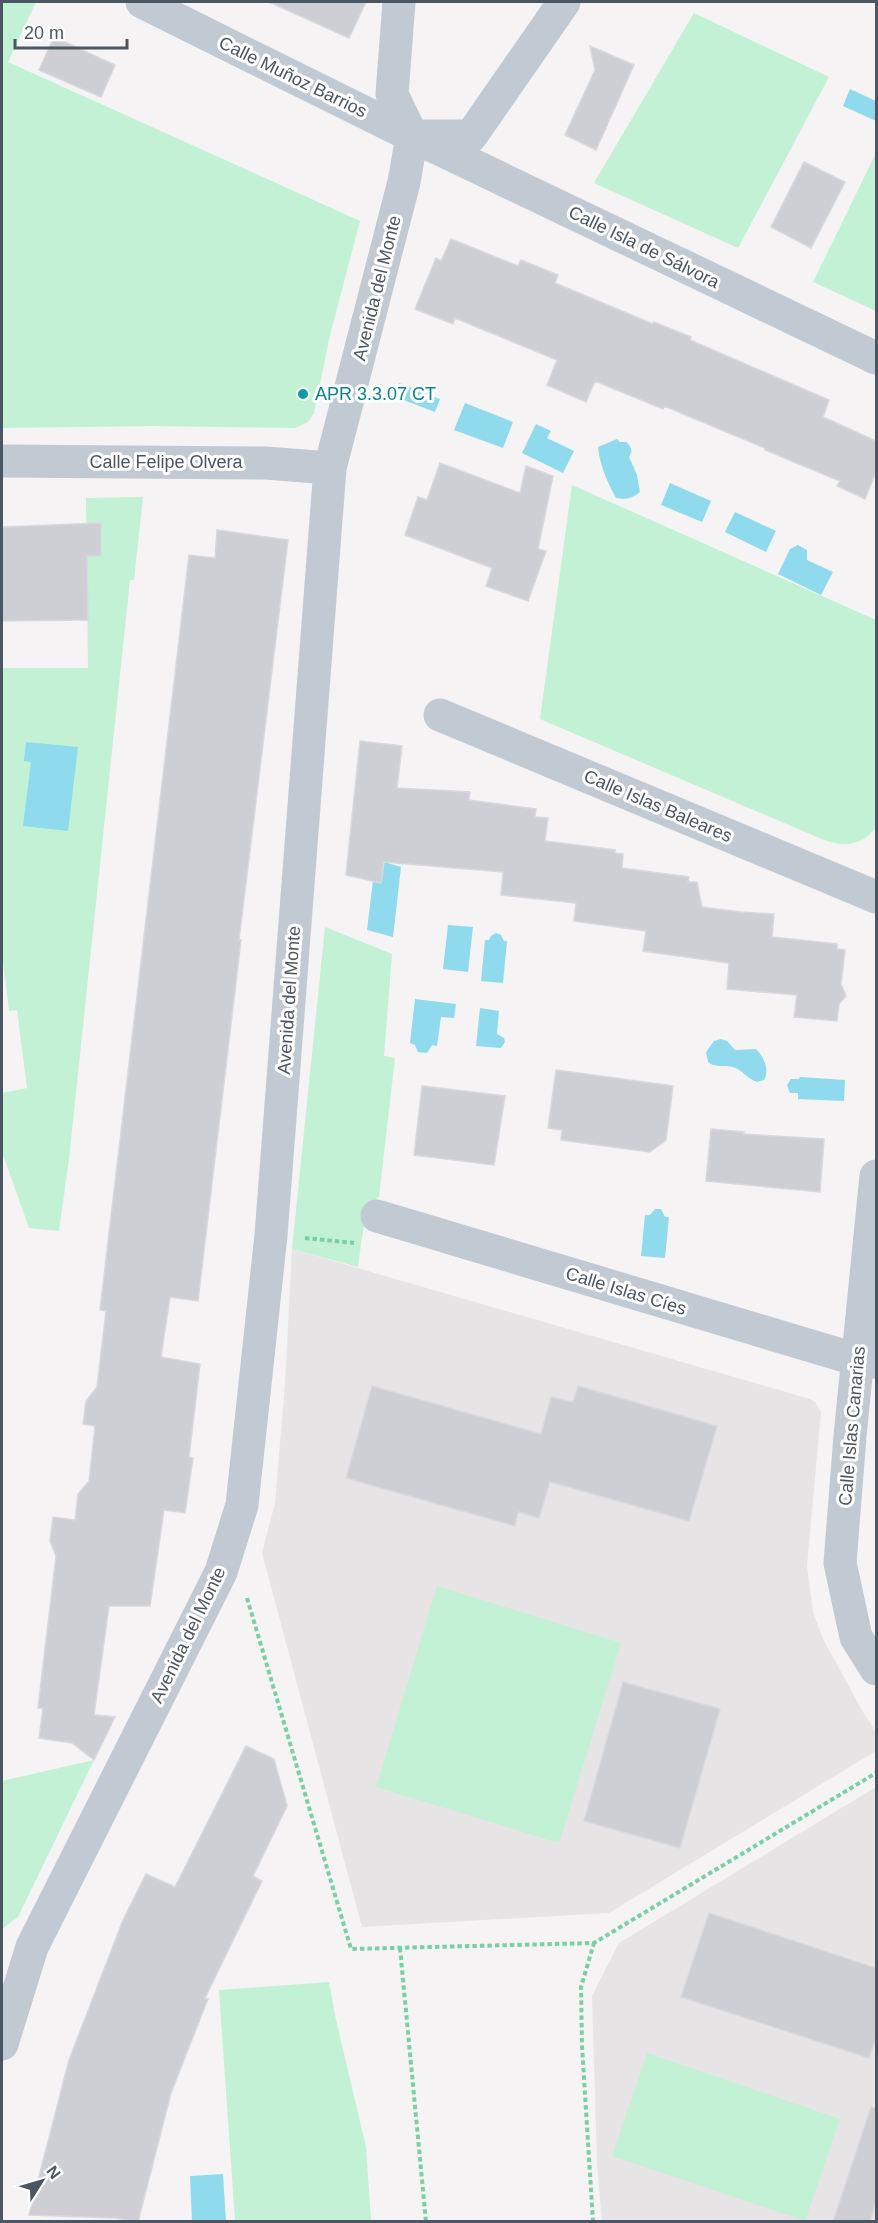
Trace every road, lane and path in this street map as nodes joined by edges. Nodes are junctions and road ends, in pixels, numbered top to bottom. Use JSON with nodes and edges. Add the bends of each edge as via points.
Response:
{"nodes":[{"id":1,"x":142,"y":2,"type":"edge"},
{"id":2,"x":399,"y":2,"type":"edge"},
{"id":3,"x":564,"y":2,"type":"edge"},
{"id":4,"x":412,"y":136,"type":"junction"},
{"id":5,"x":876,"y":358,"type":"edge"},
{"id":6,"x":2,"y":461,"type":"edge"},
{"id":7,"x":330,"y":468,"type":"junction"},
{"id":8,"x":440,"y":715,"type":"dead end"},
{"id":9,"x":876,"y":897,"type":"edge"},
{"id":10,"x":876,"y":1176,"type":"edge"},
{"id":11,"x":370,"y":1230,"type":"joint"},
{"id":12,"x":271,"y":1235,"type":"junction"},
{"id":13,"x":867,"y":1361,"type":"edge"},
{"id":14,"x":230,"y":1541,"type":"junction"},
{"id":15,"x":876,"y":1669,"type":"edge"},
{"id":16,"x":876,"y":1773,"type":"edge"},
{"id":17,"x":594,"y":1943,"type":"junction"},
{"id":18,"x":400,"y":1948,"type":"junction"},
{"id":19,"x":16,"y":1949,"type":"edge"},
{"id":20,"x":2,"y":2044,"type":"edge"},
{"id":21,"x":426,"y":2222,"type":"edge"},
{"id":22,"x":593,"y":2222,"type":"edge"}],
"edges":[{"from":1,"to":4,"type":"street","name":"Calle Muñoz Barrios"},
{"from":2,"to":4,"type":"street","via":[[392,94]]},
{"from":3,"to":4,"type":"street","via":[[471,136]]},
{"from":4,"to":5,"type":"street","name":"Calle Isla de Sálvora"},
{"from":4,"to":7,"type":"street","name":"Avenida del Monte","via":[[404,182]]},
{"from":6,"to":7,"type":"street","name":"Calle Felipe Olvera","via":[[265,463]]},
{"from":7,"to":12,"type":"street","name":"Avenida del Monte"},
{"from":8,"to":9,"type":"street","name":"Calle Islas Baleares"},
{"from":10,"to":13,"type":"street","name":"Calle Islas Canarias"},
{"from":11,"to":12,"type":"path"},
{"from":11,"to":13,"type":"street","name":"Calle Islas Cíes"},
{"from":12,"to":14,"type":"street","name":"Avenida del Monte","via":[[242,1505]]},
{"from":13,"to":15,"type":"street","name":"Calle Islas Canarias","via":[[840,1563],[856,1637]]},
{"from":14,"to":18,"type":"path","via":[[351,1949]]},
{"from":14,"to":19,"type":"street","name":"Avenida del Monte","via":[[221,1572]]},
{"from":16,"to":17,"type":"path"},
{"from":17,"to":18,"type":"path"},
{"from":17,"to":22,"type":"path","via":[[581,1987]]},
{"from":18,"to":21,"type":"path"},
{"from":19,"to":20,"type":"street","name":"Avenida del Monte"}]}
